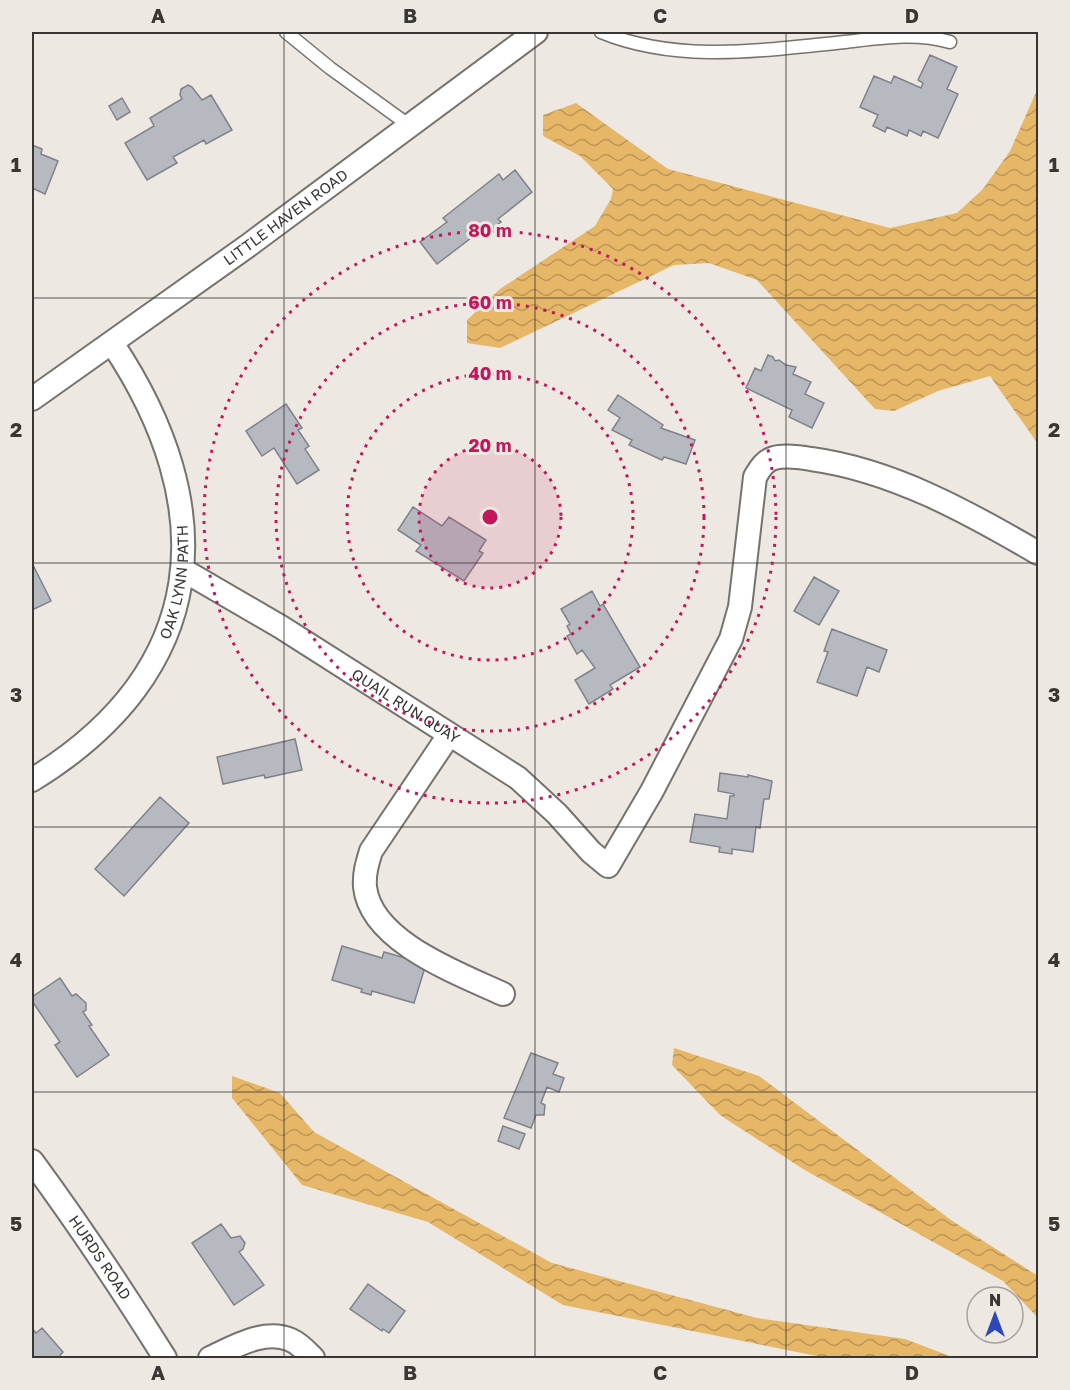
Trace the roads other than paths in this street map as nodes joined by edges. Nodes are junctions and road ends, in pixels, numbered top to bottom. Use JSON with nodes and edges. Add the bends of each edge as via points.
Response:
{"nodes":[{"id":1,"x":286,"y":32,"type":"edge"},
{"id":2,"x":536,"y":32,"type":"edge"},
{"id":3,"x":601,"y":32,"type":"edge"},
{"id":4,"x":950,"y":42,"type":"dead end"},
{"id":5,"x":410,"y":126,"type":"junction"},
{"id":6,"x":112,"y":343,"type":"junction"},
{"id":7,"x":32,"y":399,"type":"edge"},
{"id":8,"x":1038,"y":553,"type":"edge"},
{"id":9,"x":183,"y":570,"type":"junction"},
{"id":10,"x":449,"y":735,"type":"junction"},
{"id":11,"x":32,"y":780,"type":"edge"},
{"id":12,"x":503,"y":994,"type":"dead end"},
{"id":13,"x":32,"y":1161,"type":"edge"},
{"id":14,"x":165,"y":1359,"type":"edge"},
{"id":15,"x":210,"y":1359,"type":"edge"},
{"id":16,"x":314,"y":1359,"type":"edge"}],
"edges":[{"from":1,"to":5,"type":"lane"},
{"from":2,"to":5,"type":"street","name":"LITTLE HAVEN ROAD"},
{"from":3,"to":4,"type":"lane","via":[[683,52],[775,49],[907,36]]},
{"from":5,"to":6,"type":"street","name":"LITTLE HAVEN ROAD"},
{"from":6,"to":7,"type":"street","name":"LITTLE HAVEN ROAD"},
{"from":6,"to":9,"type":"street","name":"OAK LYNN PATH","via":[[150,409],[167,454],[181,507]]},
{"from":8,"to":10,"type":"street","name":"QUAIL RUN QUAY","via":[[944,502],[867,471],[798,457],[775,458],[762,465],[756,477],[740,607],[731,639],[608,866],[518,778]]},
{"from":9,"to":10,"type":"street","name":"QUAIL RUN QUAY","via":[[281,627]]},
{"from":9,"to":11,"type":"street","name":"OAK LYNN PATH","via":[[169,627],[141,682],[89,739]]},
{"from":10,"to":12,"type":"street","via":[[371,851],[365,889],[386,927],[405,945]]},
{"from":13,"to":14,"type":"street","name":"HURDS ROAD","via":[[130,1301]]},
{"from":15,"to":16,"type":"street","via":[[274,1335],[290,1339]]}]}
